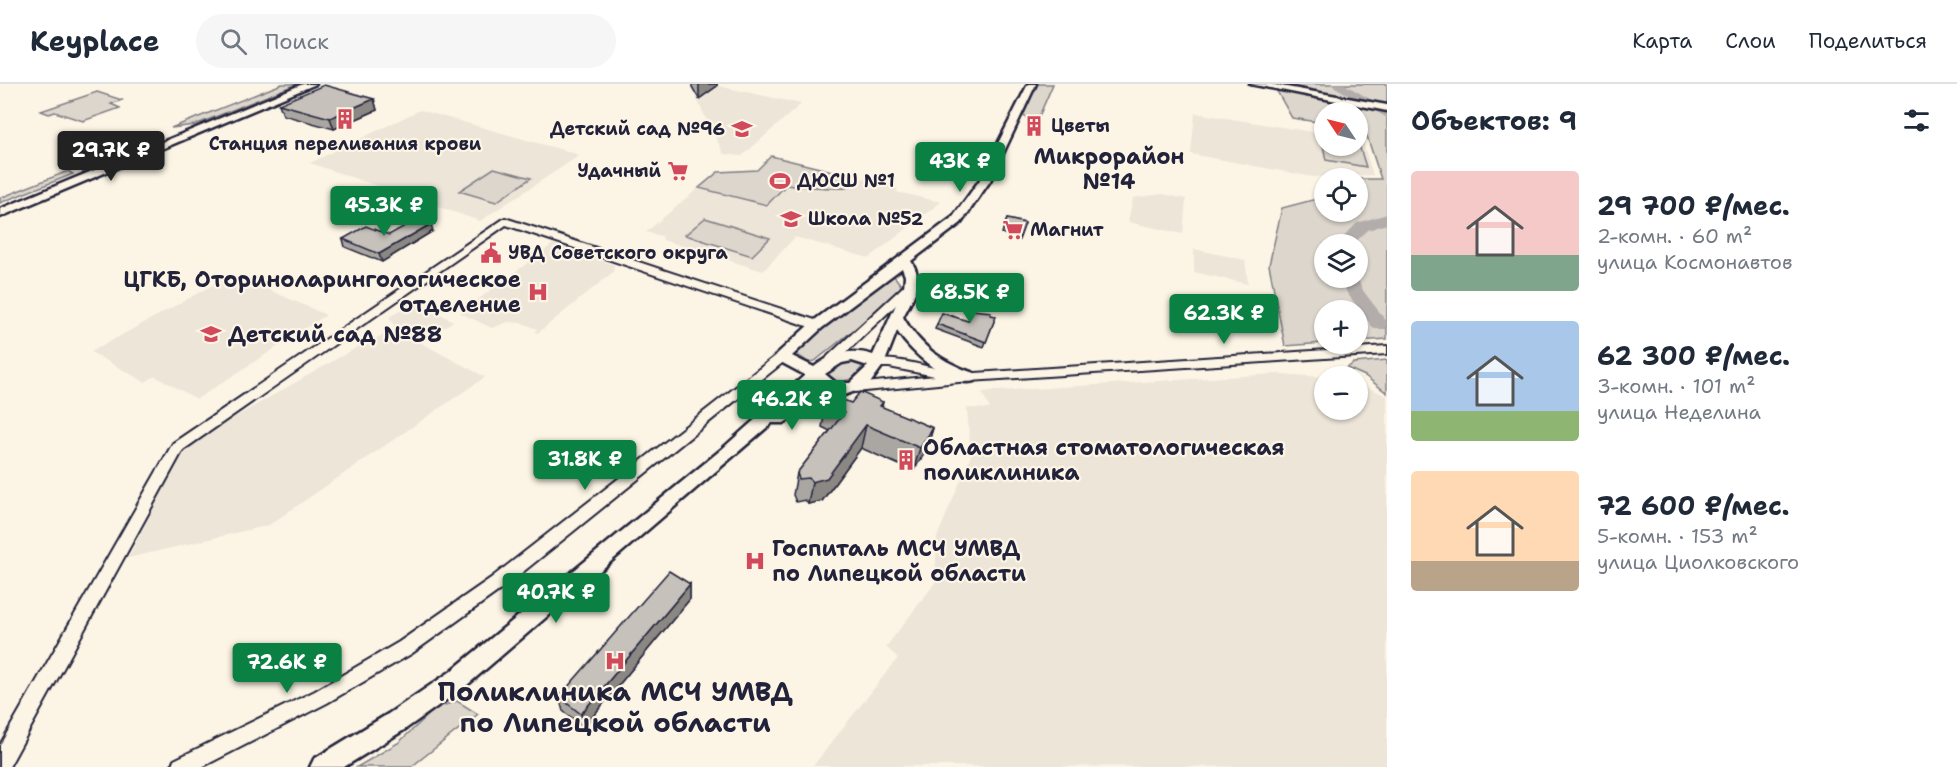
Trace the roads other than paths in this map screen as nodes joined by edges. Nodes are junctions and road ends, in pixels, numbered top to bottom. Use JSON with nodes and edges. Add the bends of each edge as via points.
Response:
{"nodes":[{"id":1,"x":311,"y":84,"type":"edge"},
{"id":2,"x":1032,"y":84,"type":"edge"},
{"id":3,"x":1255,"y":84,"type":"edge"},
{"id":4,"x":1387,"y":108,"type":"edge"},
{"id":5,"x":0,"y":213,"type":"edge"},
{"id":6,"x":904,"y":261,"type":"junction"},
{"id":7,"x":912,"y":284,"type":"junction"},
{"id":8,"x":896,"y":316,"type":"junction"},
{"id":9,"x":817,"y":325,"type":"junction"},
{"id":10,"x":1387,"y":350,"type":"edge"},
{"id":11,"x":782,"y":357,"type":"junction"},
{"id":12,"x":832,"y":359,"type":"junction"},
{"id":13,"x":875,"y":364,"type":"junction"},
{"id":14,"x":816,"y":374,"type":"junction"},
{"id":15,"x":969,"y":377,"type":"junction"},
{"id":16,"x":850,"y":389,"type":"junction"},
{"id":17,"x":728,"y":453,"type":"junction"},
{"id":18,"x":0,"y":764,"type":"edge"},
{"id":19,"x":181,"y":767,"type":"edge"},
{"id":20,"x":322,"y":767,"type":"edge"}],
"edges":[{"from":1,"to":5,"type":"main road"},
{"from":2,"to":6,"type":"main road","via":[[974,199],[957,220]]},
{"from":3,"to":4,"type":"main road"},
{"from":6,"to":7,"type":"main road","via":[[910,269]]},
{"from":6,"to":9,"type":"main road"},
{"from":7,"to":8,"type":"main road"},
{"from":7,"to":12,"type":"street"},
{"from":8,"to":13,"type":"main road"},
{"from":8,"to":15,"type":"main road","via":[[907,339],[921,354],[945,369]]},
{"from":9,"to":11,"type":"main road"},
{"from":9,"to":18,"type":"street","via":[[505,221],[178,447]]},
{"from":10,"to":15,"type":"street"},
{"from":11,"to":14,"type":"main road"},
{"from":11,"to":19,"type":"street","via":[[496,583],[405,648],[311,702]]},
{"from":12,"to":13,"type":"main road","via":[[854,356],[868,358]]},
{"from":12,"to":14,"type":"main road"},
{"from":13,"to":15,"type":"street"},
{"from":13,"to":16,"type":"main road","via":[[873,374]]},
{"from":14,"to":16,"type":"main road","via":[[827,386]]},
{"from":14,"to":17,"type":"main road"},
{"from":15,"to":16,"type":"street"},
{"from":16,"to":17,"type":"main road","via":[[795,408]]},
{"from":17,"to":20,"type":"main road","via":[[458,679]]}]}
